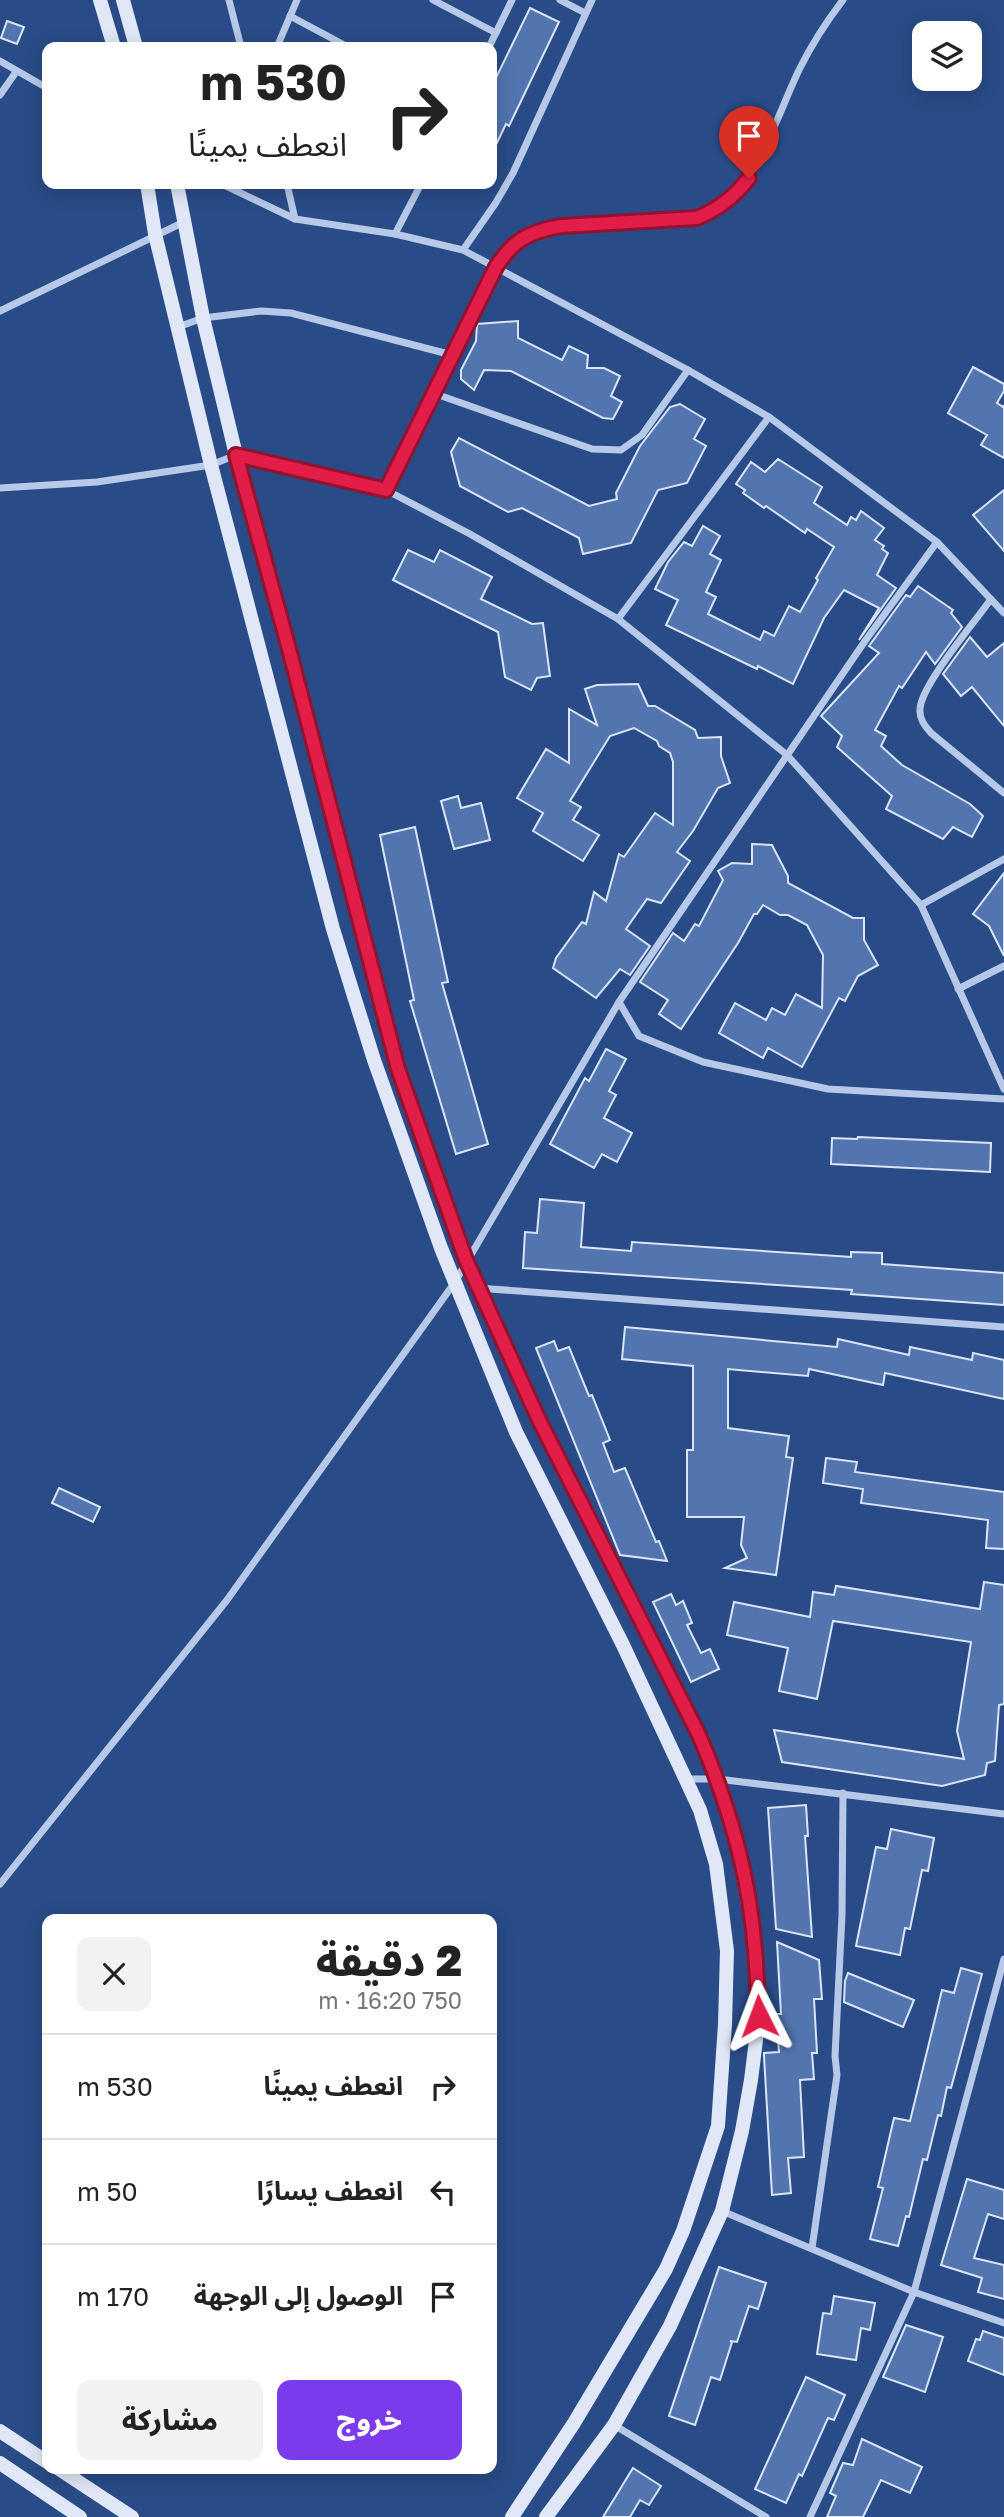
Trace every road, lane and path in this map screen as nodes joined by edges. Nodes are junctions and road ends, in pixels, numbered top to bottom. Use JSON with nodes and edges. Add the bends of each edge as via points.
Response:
{"nodes":[{"id":1,"x":100,"y":0,"type":"edge"},
{"id":2,"x":123,"y":0,"type":"edge"},
{"id":3,"x":229,"y":0,"type":"edge"},
{"id":4,"x":298,"y":0,"type":"edge"},
{"id":5,"x":433,"y":0,"type":"edge"},
{"id":6,"x":512,"y":0,"type":"edge"},
{"id":7,"x":560,"y":0,"type":"edge"},
{"id":8,"x":592,"y":0,"type":"edge"},
{"id":9,"x":842,"y":0,"type":"edge"},
{"id":10,"x":585,"y":13,"type":"junction"},
{"id":11,"x":290,"y":16,"type":"junction"},
{"id":12,"x":496,"y":33,"type":"junction"},
{"id":13,"x":113,"y":42,"type":"edge"},
{"id":14,"x":135,"y":42,"type":"edge"},
{"id":15,"x":240,"y":42,"type":"edge"},
{"id":16,"x":278,"y":42,"type":"edge"},
{"id":17,"x":339,"y":42,"type":"edge"},
{"id":18,"x":492,"y":42,"type":"edge"},
{"id":19,"x":0,"y":61,"type":"edge"},
{"id":20,"x":16,"y":72,"type":"junction"},
{"id":21,"x":42,"y":85,"type":"edge"},
{"id":22,"x":0,"y":95,"type":"edge"},
{"id":23,"x":148,"y":189,"type":"edge"},
{"id":24,"x":178,"y":189,"type":"edge"},
{"id":25,"x":234,"y":189,"type":"edge"},
{"id":26,"x":288,"y":189,"type":"edge"},
{"id":27,"x":418,"y":189,"type":"edge"},
{"id":28,"x":295,"y":219,"type":"junction"},
{"id":29,"x":184,"y":222,"type":"junction"},
{"id":30,"x":155,"y":234,"type":"junction"},
{"id":31,"x":396,"y":234,"type":"junction"},
{"id":32,"x":463,"y":250,"type":"junction"},
{"id":33,"x":496,"y":267,"type":"junction"},
{"id":34,"x":0,"y":311,"type":"edge"},
{"id":35,"x":203,"y":318,"type":"junction"},
{"id":36,"x":177,"y":327,"type":"junction"},
{"id":37,"x":452,"y":355,"type":"junction"},
{"id":38,"x":688,"y":370,"type":"junction"},
{"id":39,"x":433,"y":393,"type":"junction"},
{"id":40,"x":769,"y":417,"type":"junction"},
{"id":41,"x":236,"y":455,"type":"junction"},
{"id":42,"x":211,"y":465,"type":"junction"},
{"id":43,"x":0,"y":488,"type":"edge"},
{"id":44,"x":386,"y":490,"type":"junction"},
{"id":45,"x":937,"y":542,"type":"junction"},
{"id":46,"x":991,"y":599,"type":"junction"},
{"id":47,"x":1004,"y":613,"type":"edge"},
{"id":48,"x":618,"y":619,"type":"junction"},
{"id":49,"x":788,"y":755,"type":"junction"},
{"id":50,"x":1004,"y":793,"type":"edge"},
{"id":51,"x":1004,"y":859,"type":"edge"},
{"id":52,"x":921,"y":905,"type":"junction"},
{"id":53,"x":1004,"y":966,"type":"edge"},
{"id":54,"x":958,"y":989,"type":"junction"},
{"id":55,"x":619,"y":1002,"type":"junction"},
{"id":56,"x":1004,"y":1089,"type":"edge"},
{"id":57,"x":1004,"y":1099,"type":"edge"},
{"id":58,"x":466,"y":1260,"type":"junction"},
{"id":59,"x":455,"y":1282,"type":"junction"},
{"id":60,"x":478,"y":1288,"type":"junction"},
{"id":61,"x":1004,"y":1327,"type":"edge"},
{"id":62,"x":686,"y":1779,"type":"junction"},
{"id":63,"x":718,"y":1779,"type":"junction"},
{"id":64,"x":843,"y":1793,"type":"junction"},
{"id":65,"x":1004,"y":1814,"type":"edge"},
{"id":66,"x":0,"y":1884,"type":"edge"},
{"id":67,"x":1004,"y":1959,"type":"edge"},
{"id":68,"x":722,"y":2211,"type":"junction"},
{"id":69,"x":813,"y":2248,"type":"junction"},
{"id":70,"x":914,"y":2292,"type":"junction"},
{"id":71,"x":1004,"y":2323,"type":"edge"},
{"id":72,"x":614,"y":2425,"type":"junction"},
{"id":73,"x":0,"y":2431,"type":"edge"},
{"id":74,"x":42,"y":2459,"type":"edge"},
{"id":75,"x":0,"y":2463,"type":"edge"},
{"id":76,"x":67,"y":2474,"type":"edge"},
{"id":77,"x":80,"y":2517,"type":"edge"},
{"id":78,"x":132,"y":2517,"type":"edge"},
{"id":79,"x":512,"y":2517,"type":"edge"},
{"id":80,"x":547,"y":2517,"type":"edge"},
{"id":81,"x":766,"y":2517,"type":"edge"},
{"id":82,"x":810,"y":2517,"type":"edge"}],
"edges":[{"from":1,"to":13,"type":"street"},
{"from":2,"to":14,"type":"street"},
{"from":3,"to":15,"type":"street"},
{"from":4,"to":11,"type":"street"},
{"from":5,"to":12,"type":"street"},
{"from":6,"to":12,"type":"street"},
{"from":7,"to":10,"type":"street"},
{"from":8,"to":10,"type":"street"},
{"from":9,"to":33,"type":"street","via":[[801,66],[749,178],[718,209],[697,218],[541,230],[507,250]]},
{"from":10,"to":32,"type":"street","via":[[513,173]]},
{"from":11,"to":16,"type":"street"},
{"from":11,"to":17,"type":"street"},
{"from":12,"to":18,"type":"street"},
{"from":19,"to":20,"type":"street"},
{"from":20,"to":21,"type":"street"},
{"from":20,"to":22,"type":"street"},
{"from":23,"to":30,"type":"street"},
{"from":24,"to":29,"type":"street"},
{"from":25,"to":28,"type":"street"},
{"from":26,"to":28,"type":"street"},
{"from":27,"to":31,"type":"street"},
{"from":28,"to":31,"type":"street"},
{"from":29,"to":30,"type":"street"},
{"from":29,"to":35,"type":"street"},
{"from":30,"to":34,"type":"street"},
{"from":30,"to":36,"type":"street"},
{"from":31,"to":32,"type":"street"},
{"from":32,"to":33,"type":"street"},
{"from":33,"to":37,"type":"street"},
{"from":33,"to":38,"type":"street"},
{"from":35,"to":36,"type":"street"},
{"from":35,"to":37,"type":"street","via":[[261,311],[291,313]]},
{"from":35,"to":41,"type":"street"},
{"from":36,"to":42,"type":"street"},
{"from":37,"to":39,"type":"street"},
{"from":38,"to":39,"type":"street","via":[[642,435],[621,450],[592,449]]},
{"from":38,"to":40,"type":"street"},
{"from":39,"to":44,"type":"street"},
{"from":40,"to":45,"type":"street"},
{"from":40,"to":48,"type":"street"},
{"from":41,"to":42,"type":"street"},
{"from":41,"to":44,"type":"street"},
{"from":41,"to":58,"type":"street","via":[[398,1069]]},
{"from":42,"to":43,"type":"street","via":[[97,482]]},
{"from":42,"to":59,"type":"street","via":[[333,929],[374,1060]]},
{"from":44,"to":48,"type":"street"},
{"from":45,"to":46,"type":"street"},
{"from":45,"to":49,"type":"street"},
{"from":46,"to":47,"type":"street"},
{"from":46,"to":50,"type":"street","via":[[925,691],[919,712],[931,733]]},
{"from":48,"to":49,"type":"street"},
{"from":49,"to":52,"type":"street"},
{"from":49,"to":55,"type":"street"},
{"from":51,"to":52,"type":"street"},
{"from":52,"to":54,"type":"street"},
{"from":53,"to":54,"type":"street"},
{"from":54,"to":56,"type":"street"},
{"from":55,"to":57,"type":"street","via":[[639,1035],[703,1062],[828,1089]]},
{"from":55,"to":58,"type":"street"},
{"from":58,"to":59,"type":"street"},
{"from":58,"to":60,"type":"street"},
{"from":59,"to":62,"type":"street","via":[[516,1432]]},
{"from":59,"to":66,"type":"street","via":[[227,1600]]},
{"from":60,"to":61,"type":"street"},
{"from":60,"to":63,"type":"street"},
{"from":62,"to":63,"type":"street"},
{"from":62,"to":79,"type":"street","via":[[716,1864],[727,1951],[718,2126],[666,2269]]},
{"from":63,"to":64,"type":"street"},
{"from":63,"to":68,"type":"street","via":[[738,1847],[754,1939],[759,2016],[742,2131]]},
{"from":64,"to":65,"type":"street"},
{"from":64,"to":69,"type":"street","via":[[837,2075]]},
{"from":67,"to":70,"type":"street"},
{"from":68,"to":69,"type":"street"},
{"from":68,"to":72,"type":"street","via":[[670,2326]]},
{"from":69,"to":70,"type":"street"},
{"from":70,"to":71,"type":"street"},
{"from":70,"to":82,"type":"street"},
{"from":72,"to":80,"type":"street"},
{"from":72,"to":81,"type":"street"},
{"from":73,"to":74,"type":"street"},
{"from":75,"to":77,"type":"street"},
{"from":76,"to":78,"type":"street"}]}
